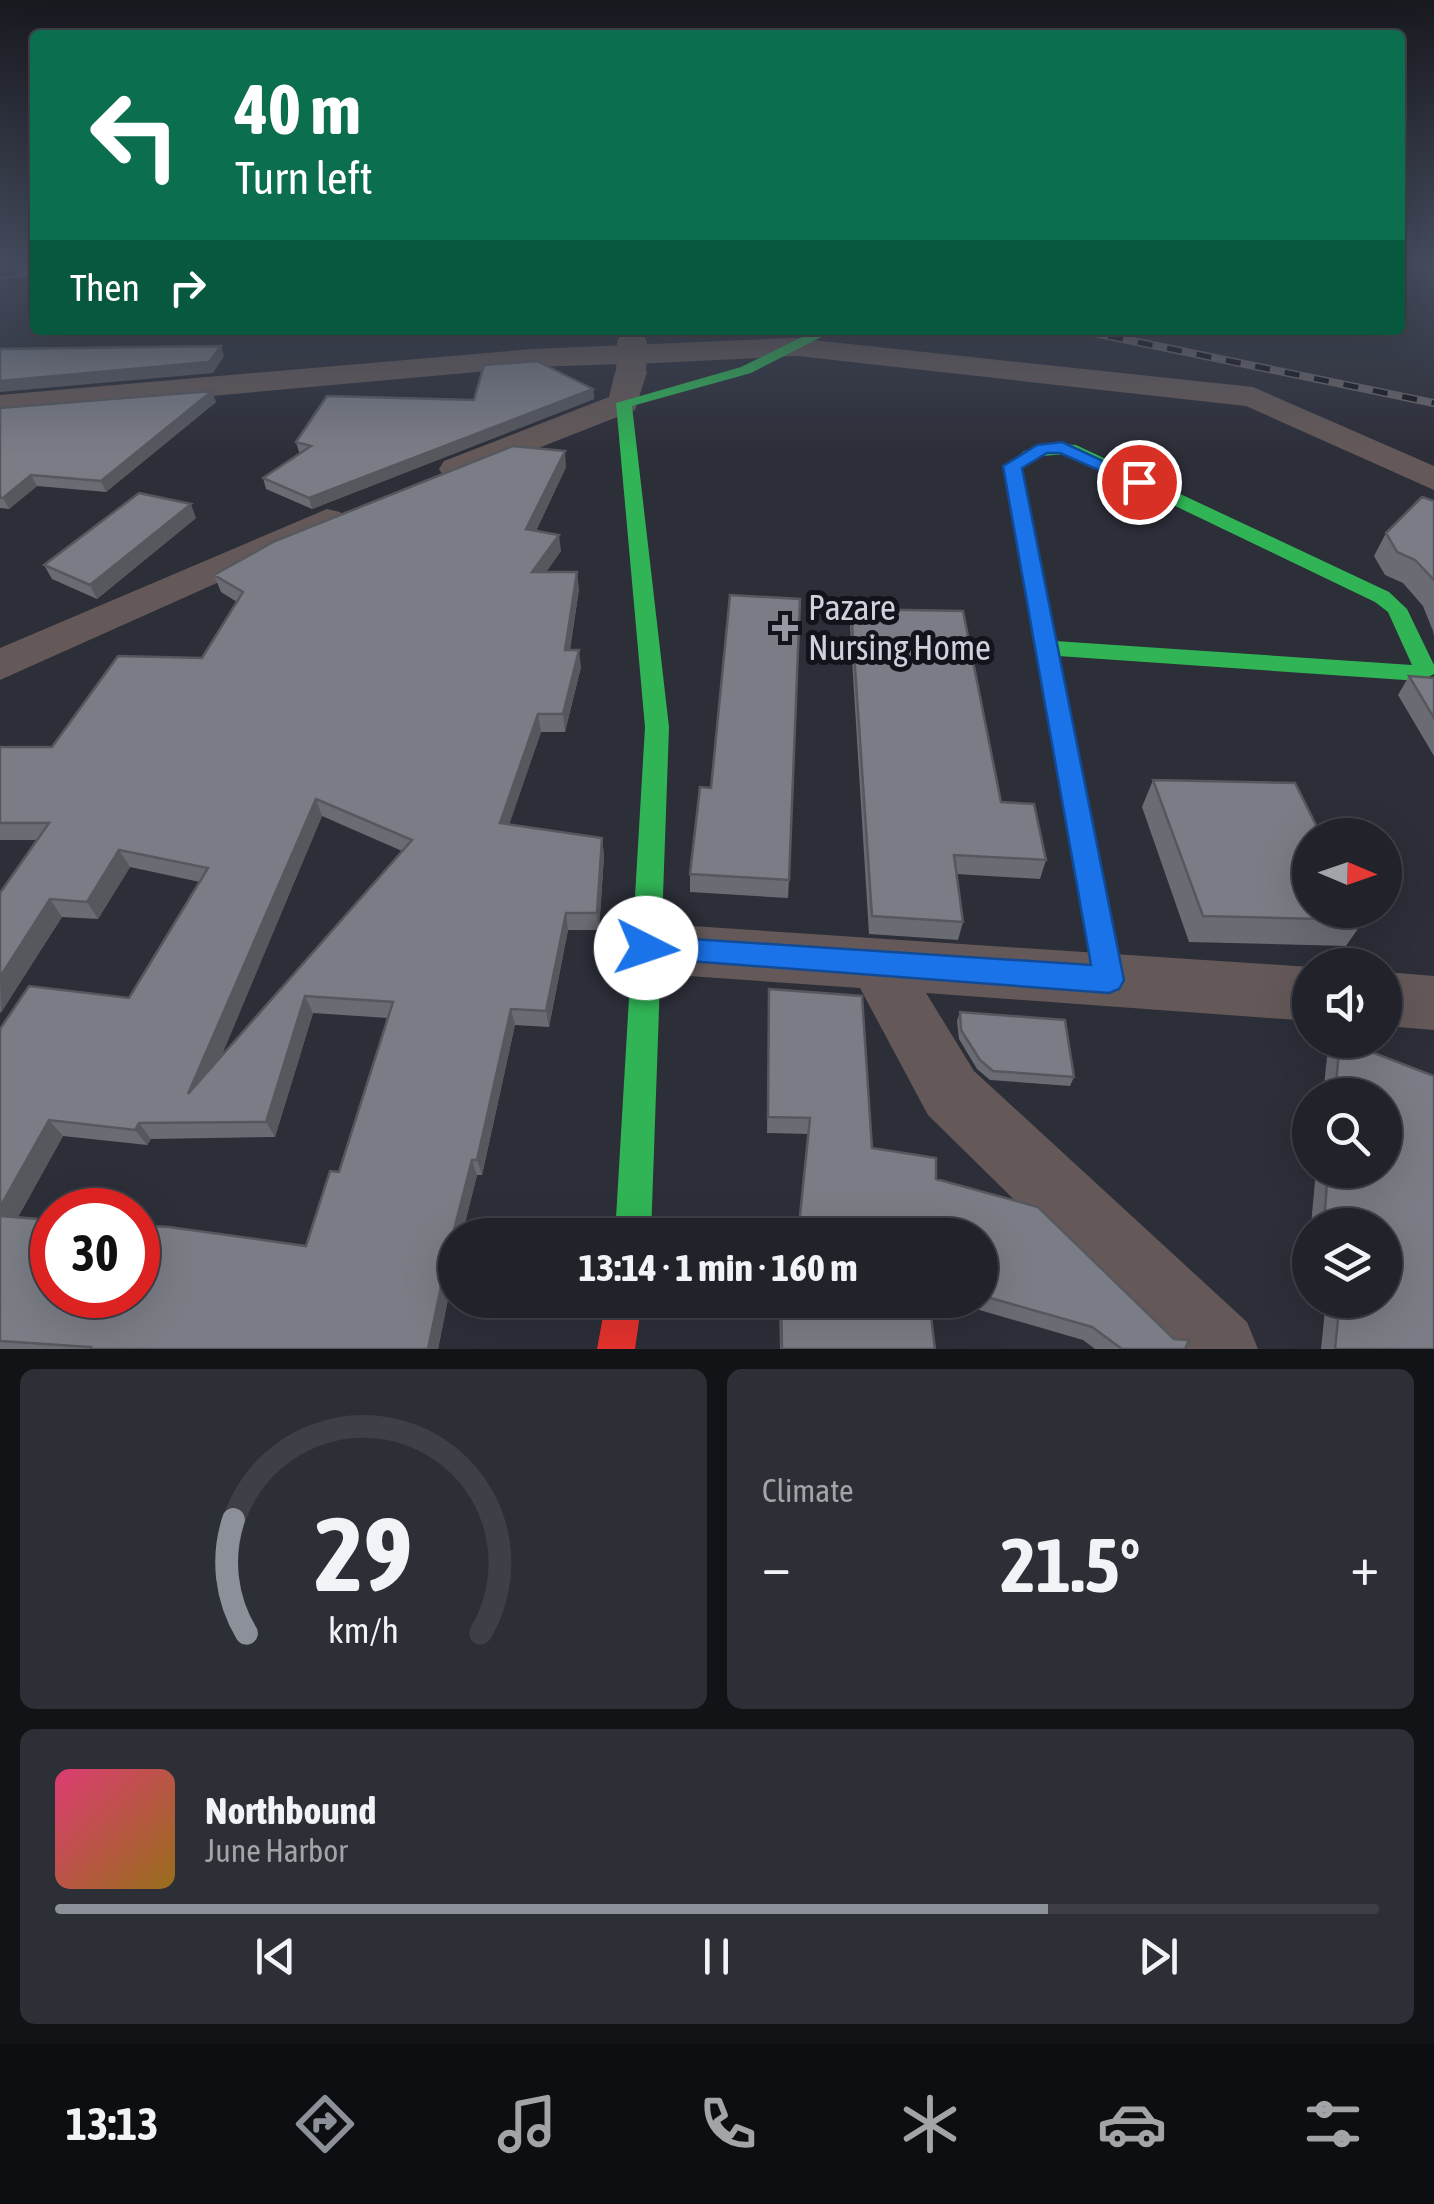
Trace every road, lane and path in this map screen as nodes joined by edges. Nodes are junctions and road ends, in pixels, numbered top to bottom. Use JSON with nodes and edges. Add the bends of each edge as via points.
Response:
{"nodes":[{"id":1,"x":818,"y":335,"type":"edge"},
{"id":2,"x":789,"y":349,"type":"junction"},
{"id":3,"x":630,"y":363,"type":"edge"},
{"id":4,"x":0,"y":405,"type":"edge"},
{"id":5,"x":1434,"y":479,"type":"edge"},
{"id":6,"x":426,"y":481,"type":"edge"},
{"id":7,"x":354,"y":510,"type":"edge"},
{"id":8,"x":1046,"y":648,"type":"junction"},
{"id":9,"x":0,"y":665,"type":"edge"},
{"id":10,"x":646,"y":948,"type":"junction"},
{"id":11,"x":878,"y":964,"type":"junction"},
{"id":12,"x":1109,"y":980,"type":"junction"},
{"id":13,"x":1292,"y":993,"type":"edge"},
{"id":14,"x":1402,"y":1000,"type":"edge"},
{"id":15,"x":1434,"y":1003,"type":"edge"},
{"id":16,"x":633,"y":1218,"type":"edge"},
{"id":17,"x":621,"y":1318,"type":"edge"},
{"id":18,"x":616,"y":1349,"type":"edge"},
{"id":19,"x":1220,"y":1349,"type":"edge"}],
"edges":[{"from":1,"to":2,"type":"street"},
{"from":2,"to":3,"type":"street","via":[[746,370]]},
{"from":2,"to":4,"type":"street","via":[[532,358]]},
{"from":2,"to":5,"type":"street","via":[[1252,397]]},
{"from":3,"to":6,"type":"street"},
{"from":3,"to":10,"type":"street","via":[[656,727]]},
{"from":7,"to":9,"type":"street"},
{"from":8,"to":8,"type":"street","via":[[1012,466],[1044,448],[1062,447],[1391,602],[1425,670]]},
{"from":8,"to":12,"type":"street"},
{"from":10,"to":11,"type":"street"},
{"from":10,"to":16,"type":"street"},
{"from":11,"to":12,"type":"street"},
{"from":11,"to":19,"type":"street","via":[[951,1094]]},
{"from":12,"to":13,"type":"street"},
{"from":14,"to":15,"type":"street"},
{"from":17,"to":18,"type":"street"}]}
